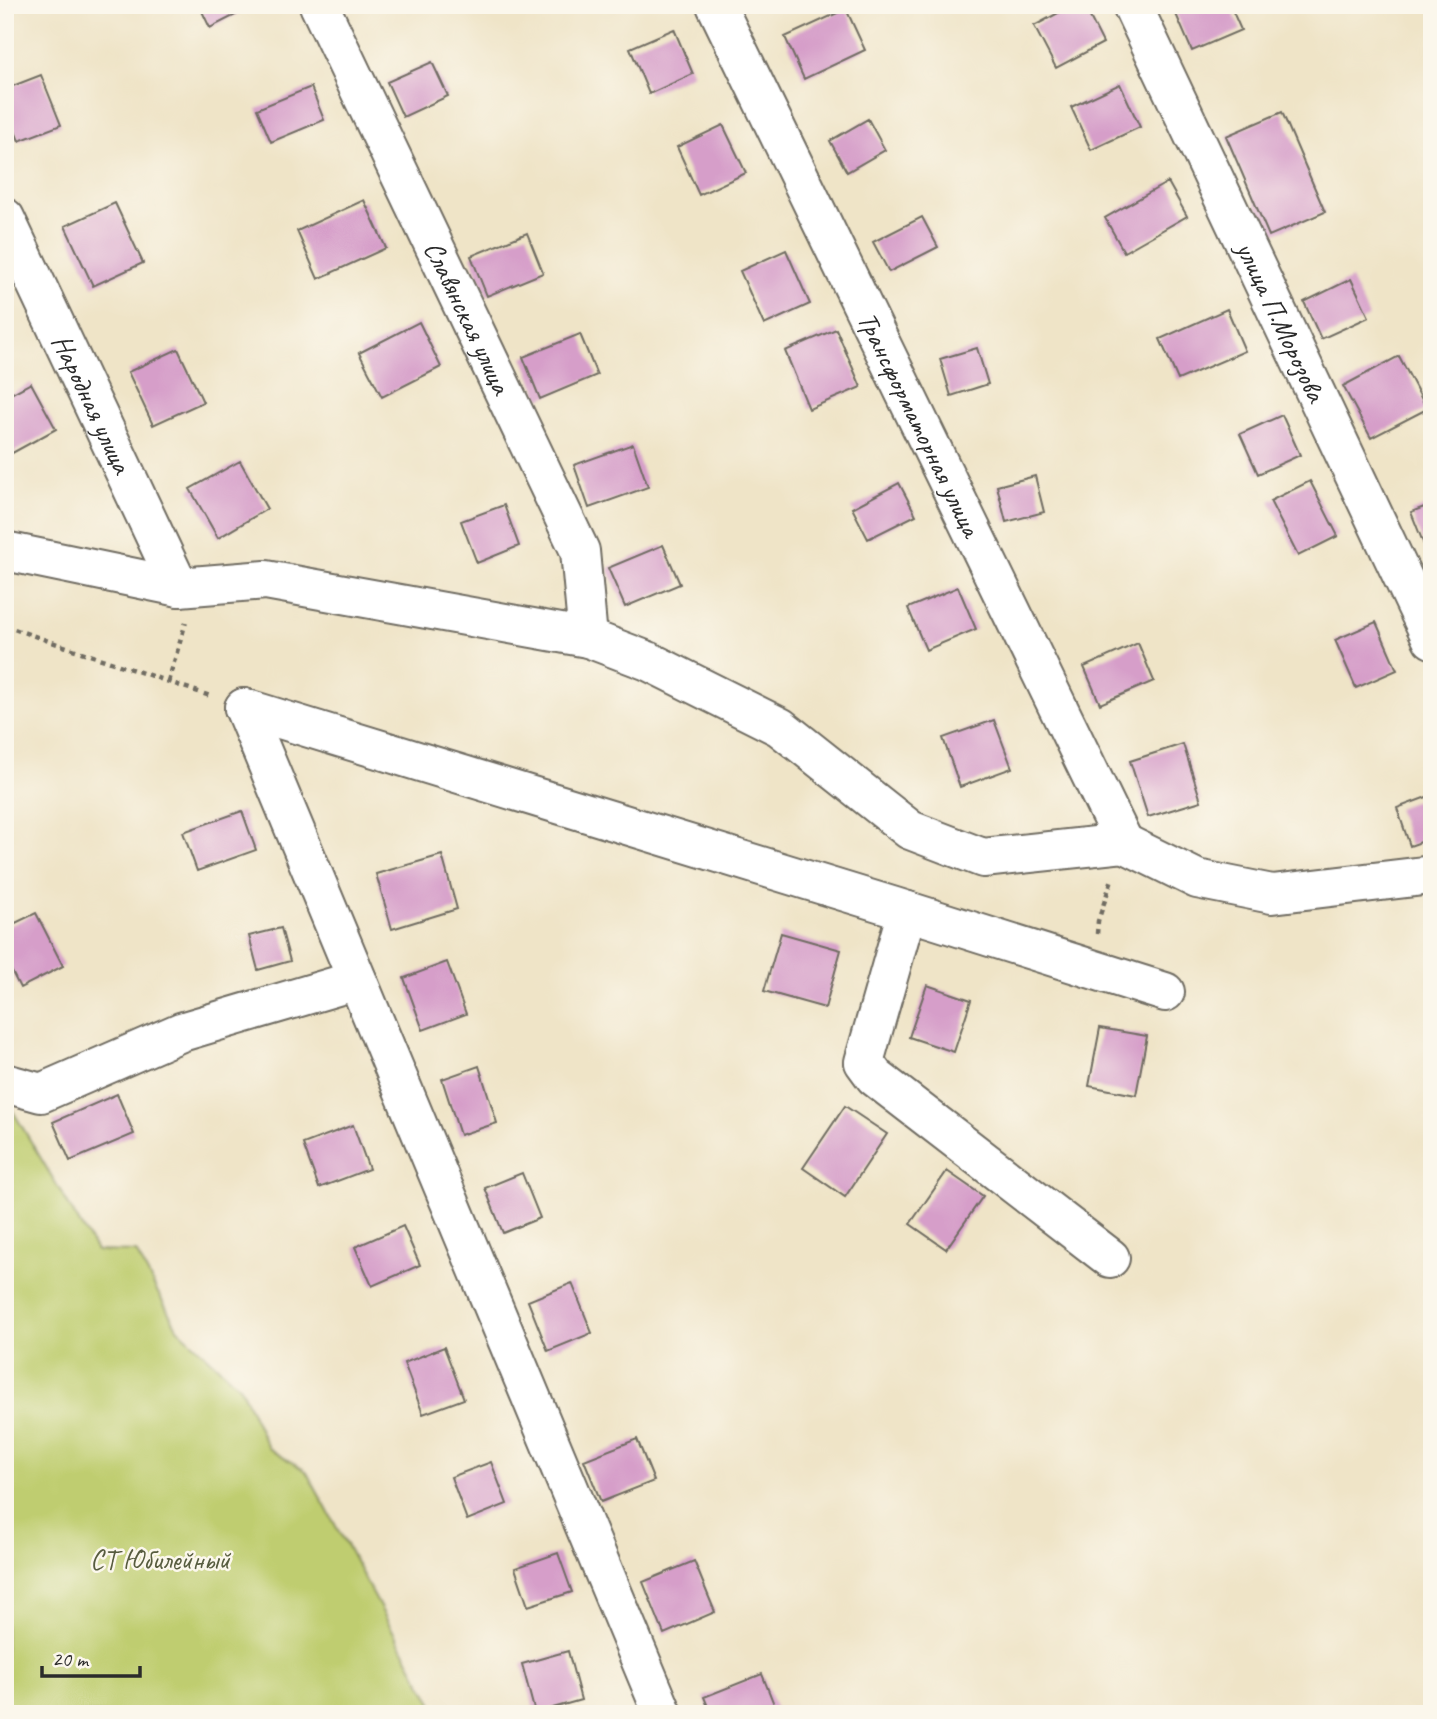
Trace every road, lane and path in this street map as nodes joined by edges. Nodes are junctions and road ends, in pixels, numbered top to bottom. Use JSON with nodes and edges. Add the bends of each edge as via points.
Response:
{"nodes":[{"id":1,"x":319,"y":5,"type":"edge"},
{"id":2,"x":716,"y":5,"type":"edge"},
{"id":3,"x":1132,"y":5,"type":"edge"},
{"id":4,"x":5,"y":218,"type":"edge"},
{"id":5,"x":5,"y":551,"type":"edge"},
{"id":6,"x":183,"y":604,"type":"junction"},
{"id":7,"x":5,"y":626,"type":"edge"},
{"id":8,"x":588,"y":638,"type":"junction"},
{"id":9,"x":1432,"y":639,"type":"edge"},
{"id":10,"x":168,"y":682,"type":"junction"},
{"id":11,"x":244,"y":708,"type":"junction"},
{"id":12,"x":1124,"y":843,"type":"junction"},
{"id":13,"x":1432,"y":875,"type":"edge"},
{"id":14,"x":907,"y":911,"type":"junction"},
{"id":15,"x":357,"y":980,"type":"junction"},
{"id":16,"x":1164,"y":992,"type":"dead end"},
{"id":17,"x":5,"y":1083,"type":"edge"},
{"id":18,"x":1110,"y":1258,"type":"dead end"},
{"id":19,"x":663,"y":1714,"type":"edge"}],
"edges":[{"from":1,"to":8,"type":"street","name":"Славянская улица","via":[[580,551]]},
{"from":2,"to":12,"type":"street","name":"Трансформаторная улица"},
{"from":3,"to":9,"type":"street","name":"улица П.Морозова"},
{"from":4,"to":6,"type":"street","name":"Народная улица"},
{"from":5,"to":6,"type":"street"},
{"from":6,"to":8,"type":"street","via":[[266,580]]},
{"from":6,"to":10,"type":"path"},
{"from":7,"to":10,"type":"path"},
{"from":8,"to":12,"type":"street","via":[[648,661],[780,727],[910,830],[983,858]]},
{"from":10,"to":11,"type":"path"},
{"from":11,"to":14,"type":"street"},
{"from":11,"to":15,"type":"street"},
{"from":12,"to":13,"type":"street","via":[[1197,879],[1272,894]]},
{"from":14,"to":16,"type":"street"},
{"from":14,"to":18,"type":"street","via":[[864,1062],[875,1077]]},
{"from":15,"to":17,"type":"street","via":[[181,1032],[41,1093]]},
{"from":15,"to":19,"type":"street"}]}
